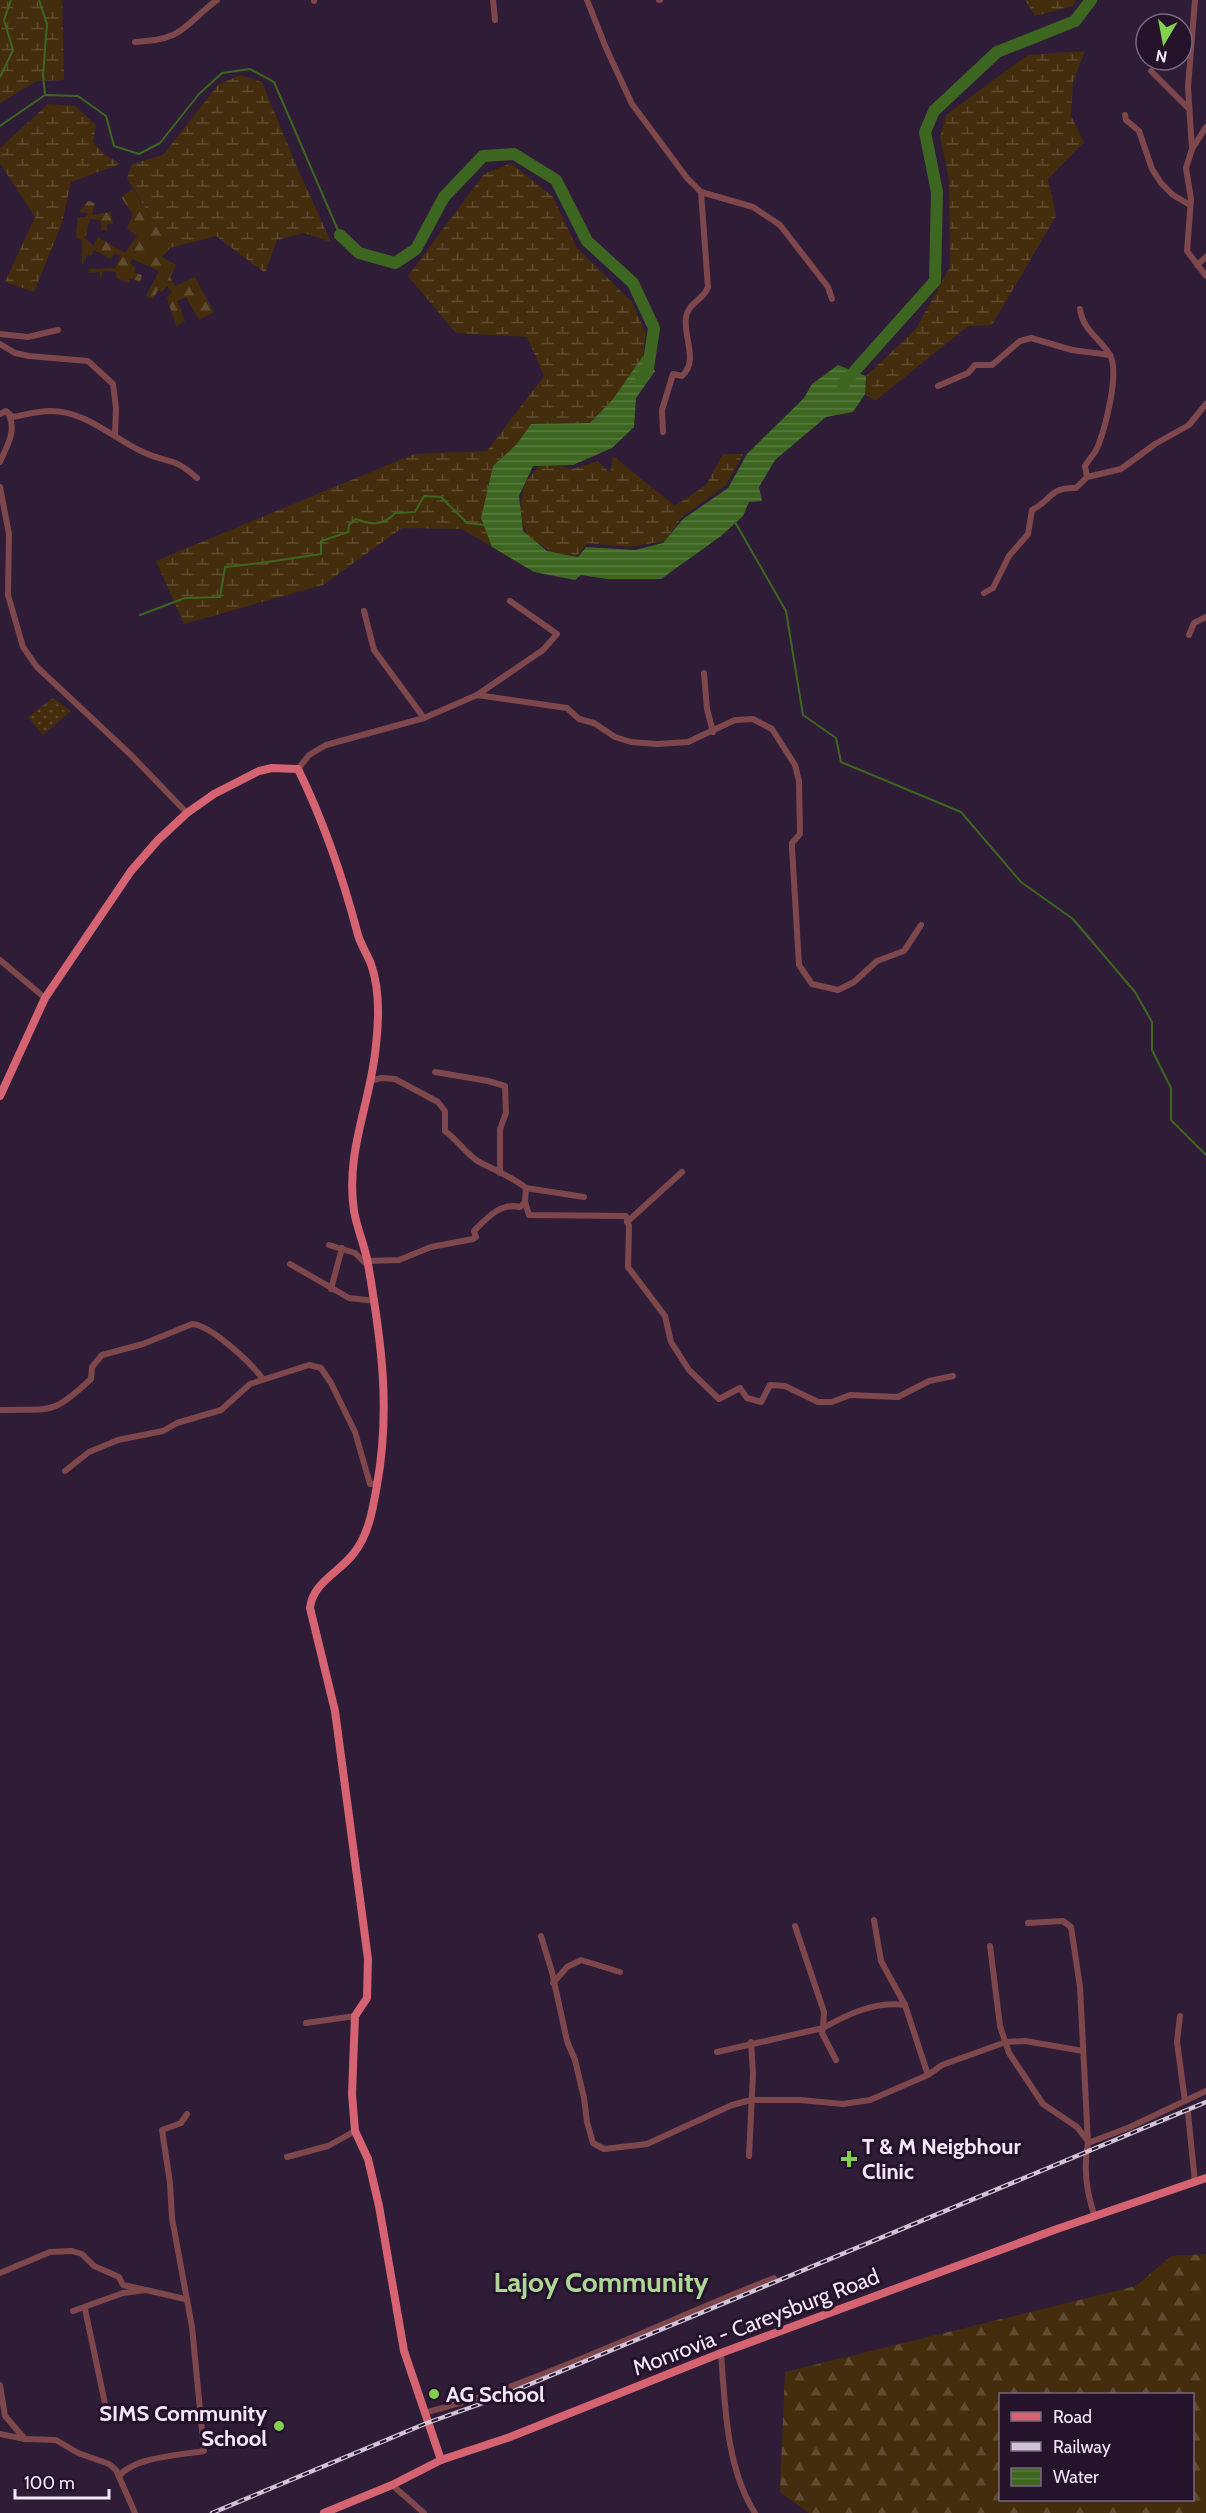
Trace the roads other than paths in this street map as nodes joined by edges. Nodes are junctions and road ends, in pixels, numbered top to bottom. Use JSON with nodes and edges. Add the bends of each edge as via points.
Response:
{"nodes":[{"id":1,"x":217,"y":0,"type":"edge"},
{"id":2,"x":493,"y":0,"type":"edge"},
{"id":3,"x":587,"y":0,"type":"edge"},
{"id":4,"x":1195,"y":0,"type":"edge"},
{"id":5,"x":495,"y":20,"type":"dead end"},
{"id":6,"x":135,"y":42,"type":"dead end"},
{"id":7,"x":1152,"y":72,"type":"edge"},
{"id":8,"x":1189,"y":109,"type":"junction"},
{"id":9,"x":1125,"y":115,"type":"dead end"},
{"id":10,"x":1206,"y":127,"type":"edge"},
{"id":11,"x":1192,"y":149,"type":"junction"},
{"id":12,"x":701,"y":192,"type":"junction"},
{"id":13,"x":1190,"y":205,"type":"junction"},
{"id":14,"x":1206,"y":257,"type":"edge"},
{"id":15,"x":1197,"y":265,"type":"junction"},
{"id":16,"x":1206,"y":276,"type":"edge"},
{"id":17,"x":832,"y":299,"type":"dead end"},
{"id":18,"x":1080,"y":309,"type":"dead end"},
{"id":19,"x":58,"y":330,"type":"dead end"},
{"id":20,"x":0,"y":334,"type":"edge"},
{"id":21,"x":0,"y":344,"type":"edge"},
{"id":22,"x":1110,"y":356,"type":"junction"},
{"id":23,"x":938,"y":386,"type":"dead end"},
{"id":24,"x":1206,"y":404,"type":"edge"},
{"id":25,"x":3,"y":412,"type":"edge"},
{"id":26,"x":663,"y":432,"type":"dead end"},
{"id":27,"x":115,"y":435,"type":"junction"},
{"id":28,"x":0,"y":462,"type":"edge"},
{"id":29,"x":1087,"y":477,"type":"junction"},
{"id":30,"x":197,"y":478,"type":"dead end"},
{"id":31,"x":0,"y":487,"type":"edge"},
{"id":32,"x":984,"y":593,"type":"dead end"},
{"id":33,"x":510,"y":601,"type":"dead end"},
{"id":34,"x":364,"y":611,"type":"dead end"},
{"id":35,"x":1206,"y":617,"type":"edge"},
{"id":36,"x":1189,"y":634,"type":"dead end"},
{"id":37,"x":704,"y":673,"type":"dead end"},
{"id":38,"x":477,"y":695,"type":"junction"},
{"id":39,"x":424,"y":717,"type":"junction"},
{"id":40,"x":713,"y":732,"type":"junction"},
{"id":41,"x":297,"y":769,"type":"junction"},
{"id":42,"x":187,"y":813,"type":"junction"},
{"id":43,"x":921,"y":925,"type":"dead end"},
{"id":44,"x":0,"y":960,"type":"edge"},
{"id":45,"x":45,"y":998,"type":"junction"},
{"id":46,"x":435,"y":1072,"type":"dead end"},
{"id":47,"x":369,"y":1081,"type":"junction"},
{"id":48,"x":0,"y":1096,"type":"edge"},
{"id":49,"x":682,"y":1172,"type":"dead end"},
{"id":50,"x":500,"y":1173,"type":"junction"},
{"id":51,"x":526,"y":1188,"type":"junction"},
{"id":52,"x":584,"y":1197,"type":"dead end"},
{"id":53,"x":525,"y":1202,"type":"junction"},
{"id":54,"x":627,"y":1222,"type":"junction"},
{"id":55,"x":329,"y":1245,"type":"dead end"},
{"id":56,"x":342,"y":1248,"type":"junction"},
{"id":57,"x":290,"y":1264,"type":"dead end"},
{"id":58,"x":368,"y":1265,"type":"junction"},
{"id":59,"x":331,"y":1289,"type":"junction"},
{"id":60,"x":375,"y":1301,"type":"junction"},
{"id":61,"x":952,"y":1376,"type":"dead end"},
{"id":62,"x":263,"y":1379,"type":"junction"},
{"id":63,"x":0,"y":1410,"type":"edge"},
{"id":64,"x":65,"y":1471,"type":"dead end"},
{"id":65,"x":378,"y":1483,"type":"junction"},
{"id":66,"x":874,"y":1920,"type":"dead end"},
{"id":67,"x":1028,"y":1923,"type":"dead end"},
{"id":68,"x":795,"y":1926,"type":"dead end"},
{"id":69,"x":541,"y":1936,"type":"dead end"},
{"id":70,"x":990,"y":1946,"type":"dead end"},
{"id":71,"x":620,"y":1972,"type":"dead end"},
{"id":72,"x":553,"y":1983,"type":"junction"},
{"id":73,"x":905,"y":2005,"type":"junction"},
{"id":74,"x":355,"y":2016,"type":"junction"},
{"id":75,"x":1179,"y":2016,"type":"dead end"},
{"id":76,"x":306,"y":2023,"type":"dead end"},
{"id":77,"x":823,"y":2028,"type":"junction"},
{"id":78,"x":751,"y":2042,"type":"junction"},
{"id":79,"x":1006,"y":2042,"type":"junction"},
{"id":80,"x":1083,"y":2051,"type":"junction"},
{"id":81,"x":717,"y":2052,"type":"dead end"},
{"id":82,"x":836,"y":2060,"type":"dead end"},
{"id":83,"x":928,"y":2075,"type":"junction"},
{"id":84,"x":1206,"y":2091,"type":"edge"},
{"id":85,"x":751,"y":2100,"type":"junction"},
{"id":86,"x":1185,"y":2101,"type":"junction"},
{"id":87,"x":1188,"y":2113,"type":"dead end"},
{"id":88,"x":187,"y":2114,"type":"dead end"},
{"id":89,"x":355,"y":2131,"type":"junction"},
{"id":90,"x":1088,"y":2143,"type":"junction"},
{"id":91,"x":749,"y":2156,"type":"dead end"},
{"id":92,"x":286,"y":2157,"type":"dead end"},
{"id":93,"x":1206,"y":2178,"type":"edge"},
{"id":94,"x":1195,"y":2182,"type":"junction"},
{"id":95,"x":1095,"y":2217,"type":"junction"},
{"id":96,"x":0,"y":2273,"type":"edge"},
{"id":97,"x":774,"y":2278,"type":"dead end"},
{"id":98,"x":146,"y":2290,"type":"junction"},
{"id":99,"x":185,"y":2299,"type":"junction"},
{"id":100,"x":85,"y":2309,"type":"junction"},
{"id":101,"x":73,"y":2312,"type":"dead end"},
{"id":102,"x":721,"y":2353,"type":"junction"},
{"id":103,"x":0,"y":2385,"type":"edge"},
{"id":104,"x":107,"y":2413,"type":"dead end"},
{"id":105,"x":424,"y":2413,"type":"junction"},
{"id":106,"x":0,"y":2434,"type":"edge"},
{"id":107,"x":25,"y":2439,"type":"junction"},
{"id":108,"x":441,"y":2460,"type":"junction"},
{"id":109,"x":119,"y":2476,"type":"junction"},
{"id":110,"x":392,"y":2485,"type":"junction"},
{"id":111,"x":135,"y":2513,"type":"edge"},
{"id":112,"x":324,"y":2513,"type":"edge"},
{"id":113,"x":424,"y":2513,"type":"edge"},
{"id":114,"x":755,"y":2513,"type":"edge"}],
"edges":[{"from":1,"to":6,"type":"street","via":[[178,34],[164,40]]},
{"from":2,"to":5,"type":"street"},
{"from":3,"to":12,"type":"street","via":[[632,104]]},
{"from":4,"to":8,"type":"street"},
{"from":7,"to":8,"type":"street"},
{"from":8,"to":11,"type":"street"},
{"from":9,"to":13,"type":"street","via":[[1139,131],[1161,183]]},
{"from":10,"to":11,"type":"street"},
{"from":11,"to":13,"type":"street","via":[[1186,168],[1191,186]]},
{"from":12,"to":17,"type":"street","via":[[753,207],[780,225],[828,287]]},
{"from":12,"to":26,"type":"street","via":[[708,287],[687,311],[690,364],[682,376],[673,374],[662,411]]},
{"from":13,"to":15,"type":"street","via":[[1187,251]]},
{"from":14,"to":15,"type":"street"},
{"from":15,"to":16,"type":"street"},
{"from":18,"to":22,"type":"street","via":[[1087,329]]},
{"from":19,"to":20,"type":"street","via":[[28,337]]},
{"from":21,"to":27,"type":"street","via":[[29,356],[88,361],[113,384]]},
{"from":22,"to":23,"type":"street","via":[[1030,338],[1020,341],[992,365],[975,365],[968,373]]},
{"from":22,"to":29,"type":"street","via":[[1111,392],[1099,443],[1085,466]]},
{"from":24,"to":29,"type":"street","via":[[1189,425],[1121,470]]},
{"from":25,"to":27,"type":"street","via":[[13,417],[62,412]]},
{"from":25,"to":28,"type":"street","via":[[13,427]]},
{"from":27,"to":30,"type":"street","via":[[143,452],[177,462]]},
{"from":29,"to":32,"type":"street","via":[[1076,488],[1059,488],[1032,510],[1028,534],[1009,556],[993,588]]},
{"from":31,"to":42,"type":"street","via":[[9,534],[8,595],[23,647],[37,667]]},
{"from":33,"to":38,"type":"street","via":[[557,634],[543,650]]},
{"from":34,"to":39,"type":"street","via":[[374,650]]},
{"from":35,"to":36,"type":"street","via":[[1194,623]]},
{"from":37,"to":40,"type":"street"},
{"from":38,"to":39,"type":"street"},
{"from":38,"to":40,"type":"street","via":[[567,708],[579,719],[631,742],[688,742]]},
{"from":39,"to":41,"type":"street","via":[[326,745],[309,755]]},
{"from":40,"to":43,"type":"street","via":[[735,720],[753,718],[772,729],[795,765],[800,834],[792,848],[799,965],[812,984],[838,990],[854,982],[877,961],[904,951]]},
{"from":41,"to":42,"type":"main road","via":[[259,771]]},
{"from":41,"to":47,"type":"main road","via":[[335,855],[371,966],[378,1022]]},
{"from":42,"to":45,"type":"main road","via":[[131,870]]},
{"from":44,"to":45,"type":"street"},
{"from":45,"to":48,"type":"main road"},
{"from":46,"to":50,"type":"street","via":[[505,1086]]},
{"from":47,"to":50,"type":"street","via":[[395,1079],[438,1102],[444,1111],[445,1131],[472,1156]]},
{"from":47,"to":58,"type":"main road","via":[[353,1149],[352,1178],[354,1211]]},
{"from":49,"to":54,"type":"street"},
{"from":50,"to":51,"type":"street"},
{"from":51,"to":52,"type":"street"},
{"from":51,"to":53,"type":"street"},
{"from":53,"to":54,"type":"street","via":[[529,1215],[626,1216]]},
{"from":53,"to":58,"type":"street","via":[[486,1218],[474,1231],[473,1239]]},
{"from":54,"to":61,"type":"street","via":[[628,1267],[665,1316],[671,1342],[689,1370],[719,1399],[740,1388],[747,1398],[761,1402],[770,1385],[785,1386],[818,1402],[850,1395],[898,1397],[929,1381]]},
{"from":55,"to":56,"type":"street"},
{"from":56,"to":58,"type":"street","via":[[362,1257]]},
{"from":56,"to":59,"type":"street"},
{"from":57,"to":59,"type":"street"},
{"from":58,"to":60,"type":"main road"},
{"from":59,"to":60,"type":"street","via":[[349,1298]]},
{"from":60,"to":65,"type":"main road","via":[[385,1367]]},
{"from":62,"to":63,"type":"street","via":[[232,1347],[192,1324],[102,1355],[92,1367],[91,1379],[56,1408]]},
{"from":62,"to":64,"type":"street","via":[[250,1384],[221,1410],[177,1422],[163,1431],[108,1444],[89,1452]]},
{"from":62,"to":65,"type":"street","via":[[300,1366],[321,1368],[355,1432],[370,1484]]},
{"from":65,"to":74,"type":"main road","via":[[363,1539],[341,1568],[318,1586],[310,1608],[336,1711],[369,1959],[367,1998]]},
{"from":66,"to":73,"type":"street","via":[[881,1961]]},
{"from":67,"to":80,"type":"street","via":[[1063,1921],[1071,1927],[1080,1987]]},
{"from":68,"to":77,"type":"street","via":[[824,2012]]},
{"from":69,"to":72,"type":"street"},
{"from":70,"to":79,"type":"street","via":[[1000,2026]]},
{"from":71,"to":72,"type":"street","via":[[581,1960],[567,1967]]},
{"from":72,"to":85,"type":"street","via":[[587,2122],[598,2147],[604,2150],[647,2144]]},
{"from":73,"to":77,"type":"street","via":[[891,2003],[850,2012]]},
{"from":73,"to":83,"type":"street"},
{"from":74,"to":76,"type":"street"},
{"from":74,"to":89,"type":"main road"},
{"from":75,"to":86,"type":"street","via":[[1177,2042]]},
{"from":77,"to":78,"type":"street"},
{"from":77,"to":82,"type":"street"},
{"from":78,"to":81,"type":"street"},
{"from":78,"to":85,"type":"street"},
{"from":79,"to":80,"type":"street","via":[[1024,2041]]},
{"from":79,"to":83,"type":"street","via":[[942,2065]]},
{"from":79,"to":90,"type":"street","via":[[1040,2100],[1082,2131]]},
{"from":80,"to":90,"type":"street"},
{"from":83,"to":85,"type":"street","via":[[858,2103]]},
{"from":84,"to":86,"type":"street"},
{"from":85,"to":91,"type":"street"},
{"from":86,"to":90,"type":"street"},
{"from":87,"to":94,"type":"street"},
{"from":88,"to":99,"type":"street","via":[[181,2122],[162,2130]]},
{"from":89,"to":92,"type":"street","via":[[328,2146]]},
{"from":89,"to":105,"type":"main road","via":[[368,2159],[402,2341]]},
{"from":90,"to":95,"type":"street","via":[[1087,2189]]},
{"from":93,"to":94,"type":"main road","name":"Monrovia - Careysburg Road"},
{"from":94,"to":95,"type":"main road","name":"Monrovia - Careysburg Road"},
{"from":95,"to":102,"type":"main road","name":"Monrovia - Careysburg Road"},
{"from":96,"to":98,"type":"street","via":[[50,2252],[72,2251],[120,2277],[123,2286]]},
{"from":97,"to":105,"type":"street","via":[[496,2392]]},
{"from":98,"to":99,"type":"street"},
{"from":98,"to":100,"type":"street","via":[[123,2293]]},
{"from":99,"to":109,"type":"street","via":[[192,2327],[204,2451],[144,2461],[125,2468]]},
{"from":100,"to":101,"type":"street"},
{"from":100,"to":104,"type":"street"},
{"from":102,"to":108,"type":"main road","name":"Monrovia - Careysburg Road","via":[[510,2437]]},
{"from":102,"to":114,"type":"street","via":[[733,2451],[740,2483]]},
{"from":103,"to":107,"type":"street","via":[[5,2416]]},
{"from":105,"to":108,"type":"main road"},
{"from":106,"to":107,"type":"street"},
{"from":107,"to":109,"type":"street","via":[[56,2440],[109,2464]]},
{"from":108,"to":110,"type":"main road","name":"Monrovia - Careysburg Road"},
{"from":109,"to":111,"type":"street"},
{"from":110,"to":112,"type":"main road","name":"Monrovia - Careysburg Road"},
{"from":110,"to":113,"type":"street"}]}
